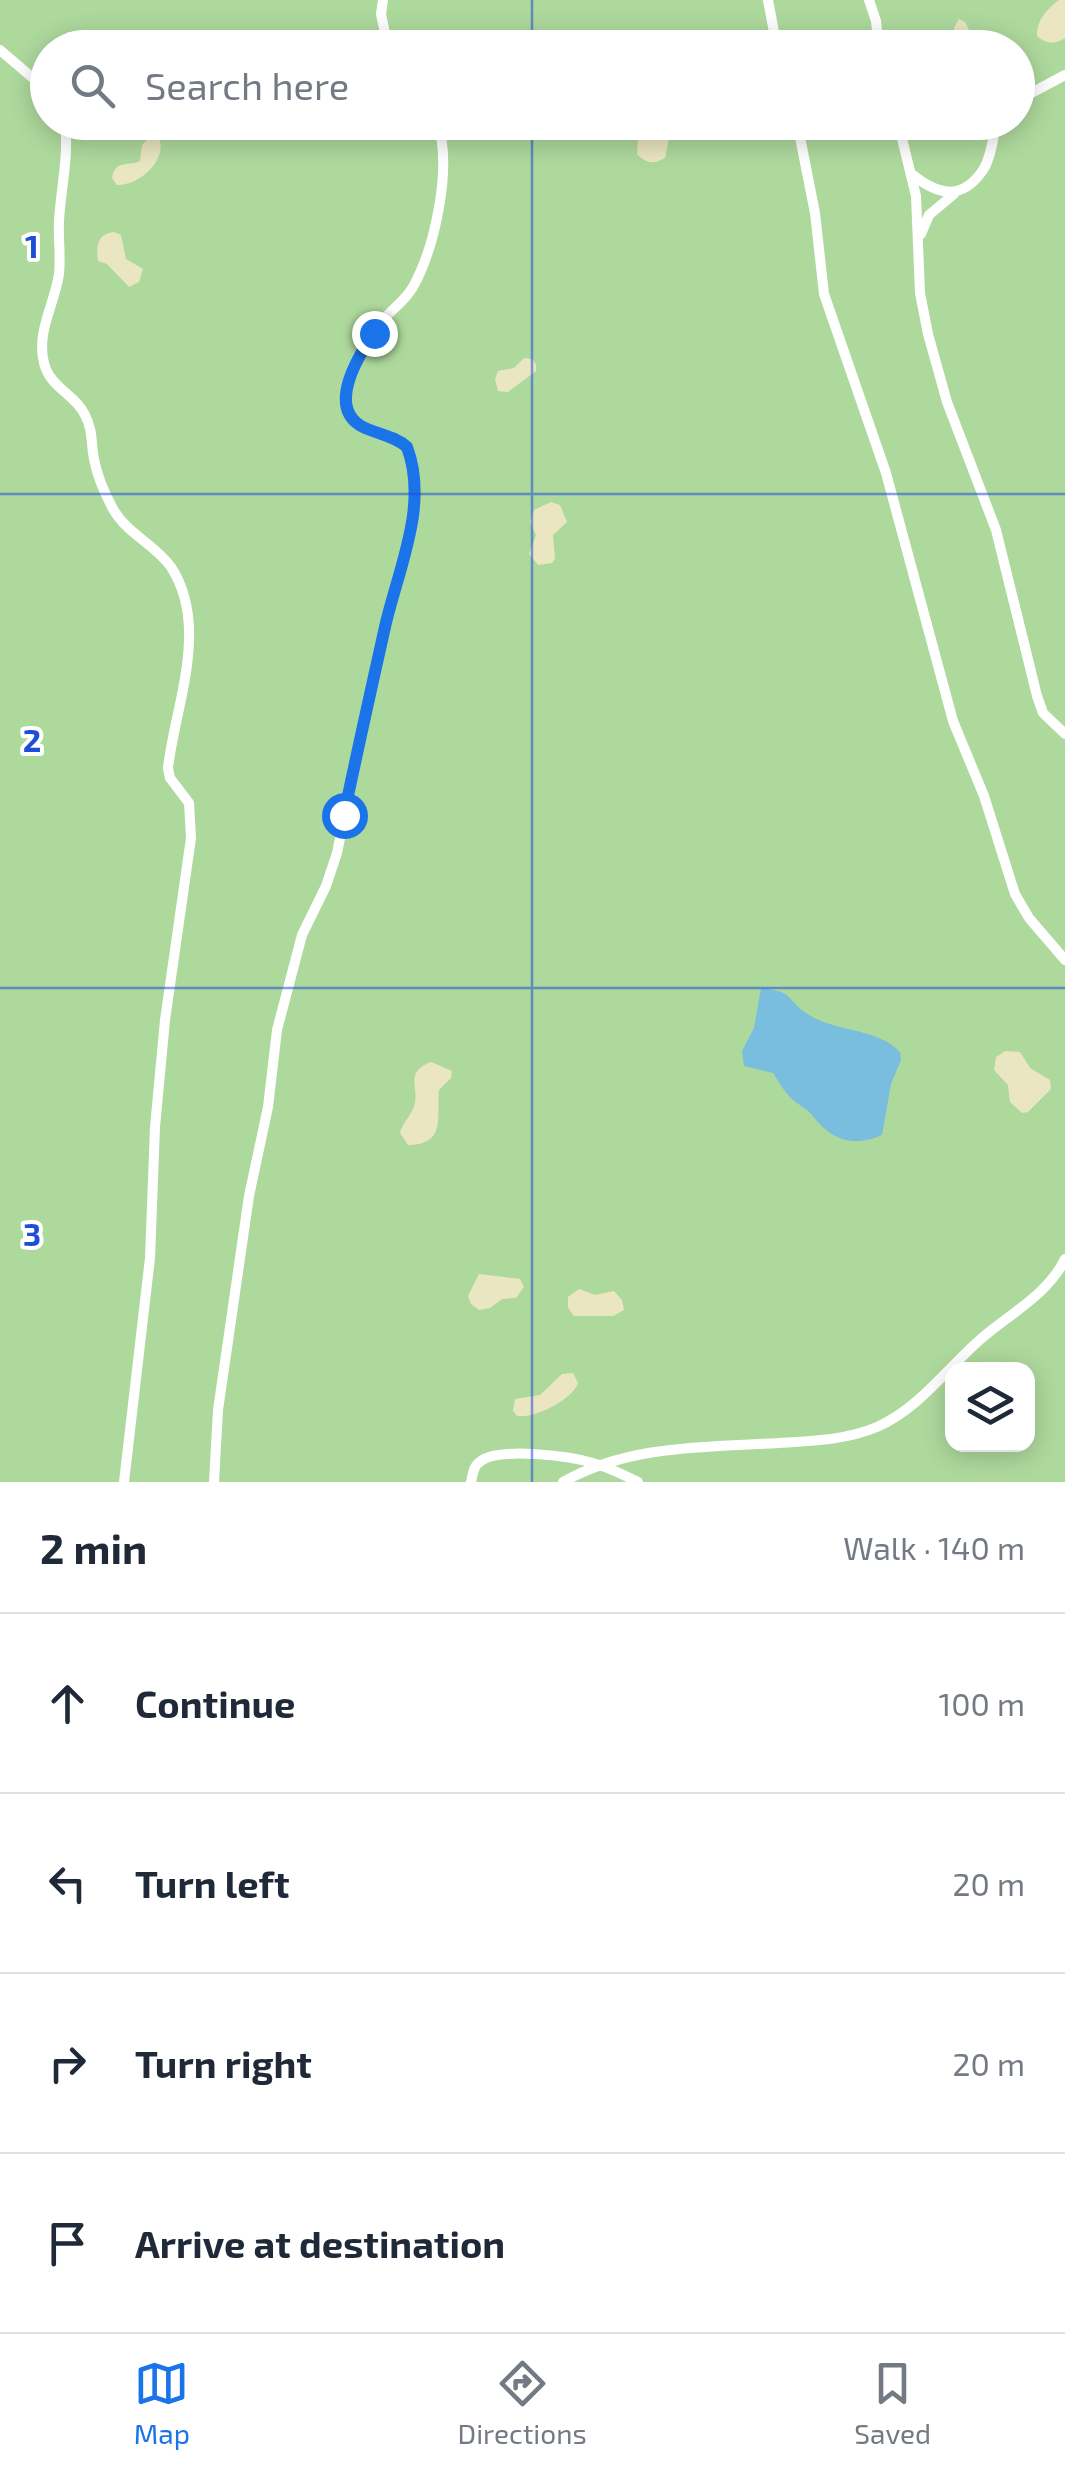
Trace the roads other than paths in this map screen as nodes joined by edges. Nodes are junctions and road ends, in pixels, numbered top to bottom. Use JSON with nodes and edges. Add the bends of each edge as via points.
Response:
{"nodes":[{"id":1,"x":383,"y":0,"type":"edge"},
{"id":2,"x":768,"y":0,"type":"edge"},
{"id":3,"x":870,"y":0,"type":"edge"},
{"id":4,"x":384,"y":30,"type":"edge"},
{"id":5,"x":774,"y":30,"type":"edge"},
{"id":6,"x":876,"y":30,"type":"edge"},
{"id":7,"x":0,"y":50,"type":"edge"},
{"id":8,"x":30,"y":76,"type":"edge"},
{"id":9,"x":1065,"y":76,"type":"edge"},
{"id":10,"x":1035,"y":91,"type":"edge"},
{"id":11,"x":67,"y":140,"type":"edge"},
{"id":12,"x":442,"y":140,"type":"edge"},
{"id":13,"x":801,"y":140,"type":"edge"},
{"id":14,"x":903,"y":140,"type":"edge"},
{"id":15,"x":992,"y":140,"type":"edge"},
{"id":16,"x":912,"y":175,"type":"junction"},
{"id":17,"x":959,"y":191,"type":"junction"},
{"id":18,"x":918,"y":240,"type":"junction"},
{"id":19,"x":1065,"y":734,"type":"edge"},
{"id":20,"x":1065,"y":960,"type":"edge"},
{"id":21,"x":1065,"y":1259,"type":"edge"},
{"id":22,"x":597,"y":1464,"type":"junction"},
{"id":23,"x":124,"y":1482,"type":"edge"},
{"id":24,"x":214,"y":1482,"type":"edge"},
{"id":25,"x":471,"y":1482,"type":"edge"},
{"id":26,"x":562,"y":1482,"type":"edge"},
{"id":27,"x":638,"y":1482,"type":"edge"}],
"edges":[{"from":1,"to":4,"type":"lane"},
{"from":2,"to":5,"type":"lane"},
{"from":3,"to":6,"type":"lane"},
{"from":7,"to":8,"type":"lane"},
{"from":9,"to":10,"type":"lane"},
{"from":11,"to":23,"type":"lane","via":[[59,272],[47,310],[43,362],[56,387],[83,410],[114,511],[174,572],[189,653],[168,768],[189,803],[191,838],[164,1020],[150,1258]]},
{"from":12,"to":24,"type":"lane","via":[[444,169],[429,250],[411,291],[363,348],[346,396],[355,422],[407,447],[415,495],[337,853],[302,935],[278,1030],[218,1410]]},
{"from":13,"to":20,"type":"lane","via":[[824,294],[886,472],[953,722],[1015,894]]},
{"from":14,"to":16,"type":"lane"},
{"from":15,"to":17,"type":"lane","via":[[983,170]]},
{"from":16,"to":17,"type":"lane","via":[[946,193]]},
{"from":16,"to":18,"type":"lane"},
{"from":17,"to":18,"type":"lane","via":[[937,206]]},
{"from":18,"to":19,"type":"lane","via":[[920,293],[947,402],[996,530],[1042,713]]},
{"from":21,"to":22,"type":"lane","via":[[1050,1281],[882,1425],[834,1439],[675,1450]]},
{"from":22,"to":25,"type":"lane","via":[[495,1454],[475,1467]]},
{"from":22,"to":26,"type":"lane"},
{"from":22,"to":27,"type":"lane"}]}
